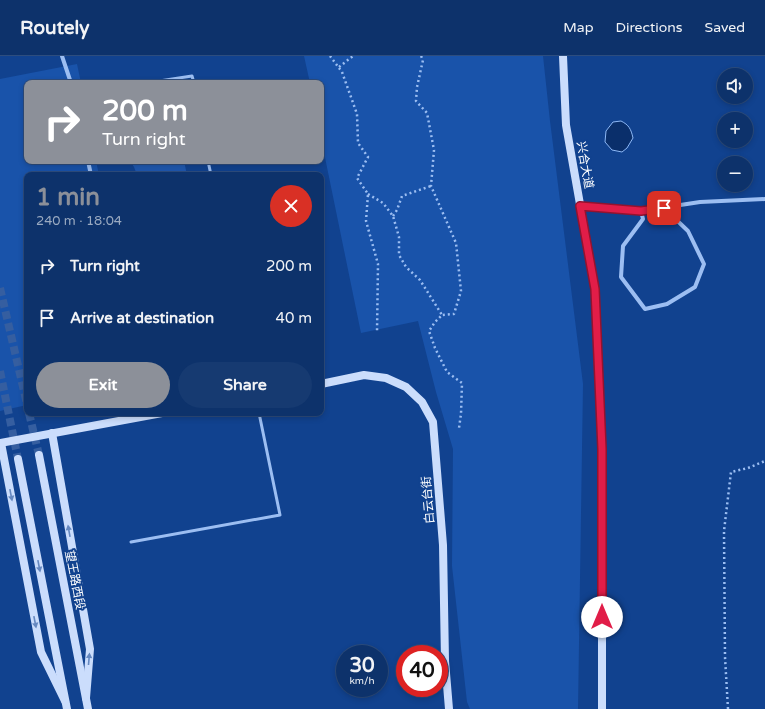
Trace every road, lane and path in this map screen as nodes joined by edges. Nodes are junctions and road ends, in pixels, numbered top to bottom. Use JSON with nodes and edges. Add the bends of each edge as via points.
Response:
{"nodes":[{"id":1,"x":62,"y":56,"type":"edge"},
{"id":2,"x":330,"y":56,"type":"edge"},
{"id":3,"x":353,"y":56,"type":"edge"},
{"id":4,"x":421,"y":56,"type":"edge"},
{"id":5,"x":562,"y":56,"type":"edge"},
{"id":6,"x":339,"y":67,"type":"junction"},
{"id":7,"x":70,"y":80,"type":"edge"},
{"id":8,"x":166,"y":80,"type":"edge"},
{"id":9,"x":193,"y":80,"type":"edge"},
{"id":10,"x":431,"y":186,"type":"junction"},
{"id":11,"x":368,"y":194,"type":"junction"},
{"id":12,"x":765,"y":199,"type":"edge"},
{"id":13,"x":580,"y":206,"type":"junction"},
{"id":14,"x":664,"y":208,"type":"junction"},
{"id":15,"x":641,"y":211,"type":"junction"},
{"id":16,"x":393,"y":216,"type":"junction"},
{"id":17,"x":442,"y":315,"type":"junction"},
{"id":18,"x":377,"y":333,"type":"dead end"},
{"id":19,"x":324,"y":383,"type":"edge"},
{"id":20,"x":136,"y":416,"type":"edge"},
{"id":21,"x":260,"y":416,"type":"edge"},
{"id":22,"x":459,"y":428,"type":"dead end"},
{"id":23,"x":52,"y":433,"type":"junction"},
{"id":24,"x":0,"y":443,"type":"edge"},
{"id":25,"x":39,"y":455,"type":"tunnel mouth"},
{"id":26,"x":18,"y":459,"type":"tunnel mouth"},
{"id":27,"x":765,"y":461,"type":"edge"},
{"id":28,"x":132,"y":542,"type":"dead end"},
{"id":29,"x":86,"y":698,"type":"junction"},
{"id":30,"x":66,"y":705,"type":"edge"},
{"id":31,"x":88,"y":709,"type":"edge"},
{"id":32,"x":449,"y":709,"type":"edge"},
{"id":33,"x":602,"y":709,"type":"edge"},
{"id":34,"x":728,"y":709,"type":"edge"}],
"edges":[{"from":1,"to":7,"type":"street"},
{"from":2,"to":6,"type":"path"},
{"from":3,"to":6,"type":"path"},
{"from":4,"to":10,"type":"path","via":[[423,60],[416,100],[427,113],[434,150]]},
{"from":5,"to":13,"type":"main road","name":"兴合大道","via":[[566,125]]},
{"from":6,"to":11,"type":"path","via":[[357,114],[358,143],[368,157],[357,178]]},
{"from":8,"to":9,"type":"lane","via":[[192,76]]},
{"from":10,"to":16,"type":"path","via":[[402,196]]},
{"from":10,"to":17,"type":"path","via":[[456,243],[461,291],[454,314]]},
{"from":11,"to":16,"type":"path","via":[[382,203]]},
{"from":11,"to":18,"type":"path","via":[[366,222],[378,264]]},
{"from":12,"to":14,"type":"street","via":[[700,202]]},
{"from":13,"to":15,"type":"street"},
{"from":13,"to":33,"type":"main road","name":"兴合大道","via":[[595,289],[602,449]]},
{"from":14,"to":15,"type":"street"},
{"from":14,"to":15,"type":"street","via":[[688,231],[704,264],[695,287],[667,304],[645,308],[621,277],[623,246],[643,219]]},
{"from":16,"to":17,"type":"path","via":[[399,237],[399,255],[406,267],[420,280]]},
{"from":17,"to":22,"type":"path","via":[[429,331],[447,372],[462,383]]},
{"from":19,"to":32,"type":"main road","name":"白云台街","via":[[364,375],[386,378],[406,387],[417,397],[433,422],[443,545],[445,661]]},
{"from":20,"to":23,"type":"main road"},
{"from":21,"to":28,"type":"lane","via":[[280,515]]},
{"from":23,"to":24,"type":"main road"},
{"from":29,"to":23,"type":"main road","one_way":true,"via":[[90,649]]},
{"from":24,"to":30,"type":"main road","one_way":true,"via":[[41,652]]},
{"from":25,"to":29,"type":"main road","name":"望王路西段"},
{"from":26,"to":30,"type":"main road","one_way":true},
{"from":27,"to":34,"type":"path","via":[[731,472],[724,531]]},
{"from":29,"to":31,"type":"main road","name":"望王路西段"}]}
